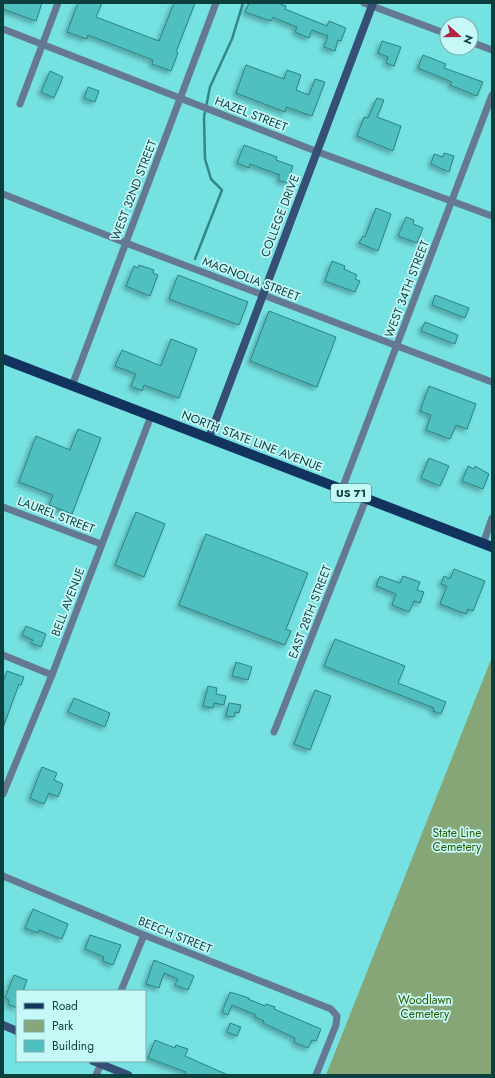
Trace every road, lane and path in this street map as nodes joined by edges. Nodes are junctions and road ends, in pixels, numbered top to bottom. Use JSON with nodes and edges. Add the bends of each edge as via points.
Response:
{"nodes":[{"id":1,"x":58,"y":3,"type":"edge"},
{"id":2,"x":216,"y":3,"type":"edge"},
{"id":3,"x":370,"y":4,"type":"edge"},
{"id":4,"x":3,"y":30,"type":"edge"},
{"id":5,"x":439,"y":31,"type":"edge"},
{"id":6,"x":43,"y":45,"type":"junction"},
{"id":7,"x":479,"y":45,"type":"edge"},
{"id":8,"x":492,"y":50,"type":"edge"},
{"id":9,"x":492,"y":96,"type":"edge"},
{"id":10,"x":180,"y":98,"type":"junction"},
{"id":11,"x":20,"y":104,"type":"dead end"},
{"id":12,"x":318,"y":152,"type":"junction"},
{"id":13,"x":3,"y":194,"type":"edge"},
{"id":14,"x":452,"y":201,"type":"junction"},
{"id":15,"x":492,"y":216,"type":"edge"},
{"id":16,"x":126,"y":243,"type":"junction"},
{"id":17,"x":263,"y":295,"type":"junction"},
{"id":18,"x":397,"y":345,"type":"junction"},
{"id":19,"x":3,"y":359,"type":"edge"},
{"id":20,"x":492,"y":382,"type":"edge"},
{"id":21,"x":72,"y":386,"type":"junction"},
{"id":22,"x":151,"y":416,"type":"junction"},
{"id":23,"x":209,"y":438,"type":"junction"},
{"id":24,"x":342,"y":489,"type":"junction"},
{"id":25,"x":366,"y":499,"type":"junction"},
{"id":26,"x":3,"y":507,"type":"edge"},
{"id":27,"x":492,"y":518,"type":"edge"},
{"id":28,"x":101,"y":544,"type":"junction"},
{"id":29,"x":487,"y":545,"type":"edge"},
{"id":30,"x":3,"y":655,"type":"edge"},
{"id":31,"x":52,"y":675,"type":"junction"},
{"id":32,"x":274,"y":732,"type":"dead end"},
{"id":33,"x":3,"y":794,"type":"edge"},
{"id":34,"x":3,"y":876,"type":"edge"},
{"id":35,"x":144,"y":935,"type":"junction"},
{"id":36,"x":121,"y":990,"type":"edge"},
{"id":37,"x":3,"y":1025,"type":"edge"},
{"id":38,"x":16,"y":1031,"type":"edge"},
{"id":39,"x":97,"y":1062,"type":"edge"},
{"id":40,"x":96,"y":1075,"type":"edge"},
{"id":41,"x":128,"y":1075,"type":"edge"},
{"id":42,"x":316,"y":1075,"type":"edge"}],
"edges":[{"from":1,"to":6,"type":"street"},
{"from":2,"to":10,"type":"street","name":"WEST 32ND STREET"},
{"from":3,"to":5,"type":"street"},
{"from":3,"to":12,"type":"street","name":"COLLEGE DRIVE"},
{"from":4,"to":6,"type":"street","name":"HAZEL STREET"},
{"from":6,"to":10,"type":"street","name":"HAZEL STREET"},
{"from":6,"to":11,"type":"street"},
{"from":7,"to":8,"type":"street"},
{"from":9,"to":14,"type":"street","name":"WEST 34TH STREET"},
{"from":10,"to":12,"type":"street","name":"HAZEL STREET"},
{"from":10,"to":16,"type":"street","name":"WEST 32ND STREET"},
{"from":12,"to":14,"type":"street","name":"HAZEL STREET"},
{"from":12,"to":17,"type":"street","name":"COLLEGE DRIVE"},
{"from":13,"to":16,"type":"street","name":"MAGNOLIA STREET"},
{"from":14,"to":15,"type":"street","name":"HAZEL STREET"},
{"from":14,"to":18,"type":"street","name":"WEST 34TH STREET"},
{"from":16,"to":17,"type":"street","name":"MAGNOLIA STREET"},
{"from":16,"to":21,"type":"street","name":"WEST 32ND STREET"},
{"from":17,"to":18,"type":"street","name":"MAGNOLIA STREET"},
{"from":17,"to":23,"type":"street","name":"COLLEGE DRIVE"},
{"from":18,"to":20,"type":"street","name":"MAGNOLIA STREET"},
{"from":18,"to":24,"type":"street","name":"WEST 34TH STREET"},
{"from":19,"to":21,"type":"main road","name":"NORTH STATE LINE AVENUE","number":"US 71"},
{"from":21,"to":22,"type":"main road","name":"NORTH STATE LINE AVENUE","number":"US 71"},
{"from":22,"to":23,"type":"main road","name":"NORTH STATE LINE AVENUE","number":"US 71"},
{"from":22,"to":28,"type":"street","name":"BELL AVENUE"},
{"from":23,"to":24,"type":"main road","name":"NORTH STATE LINE AVENUE","number":"US 71"},
{"from":24,"to":25,"type":"main road","name":"NORTH STATE LINE AVENUE","number":"US 71"},
{"from":25,"to":29,"type":"main road","name":"NORTH STATE LINE AVENUE","number":"US 71"},
{"from":25,"to":32,"type":"street","name":"EAST 28TH STREET"},
{"from":26,"to":28,"type":"street","name":"LAUREL STREET"},
{"from":27,"to":29,"type":"street"},
{"from":28,"to":31,"type":"street","name":"BELL AVENUE"},
{"from":30,"to":31,"type":"street"},
{"from":31,"to":33,"type":"street","name":"BELL AVENUE"},
{"from":34,"to":35,"type":"street","name":"BEECH STREET"},
{"from":35,"to":36,"type":"street"},
{"from":35,"to":42,"type":"street","name":"BEECH STREET","via":[[327,1007],[337,1016],[336,1025]]},
{"from":37,"to":38,"type":"street"},
{"from":39,"to":40,"type":"street"},
{"from":39,"to":41,"type":"street"}]}
